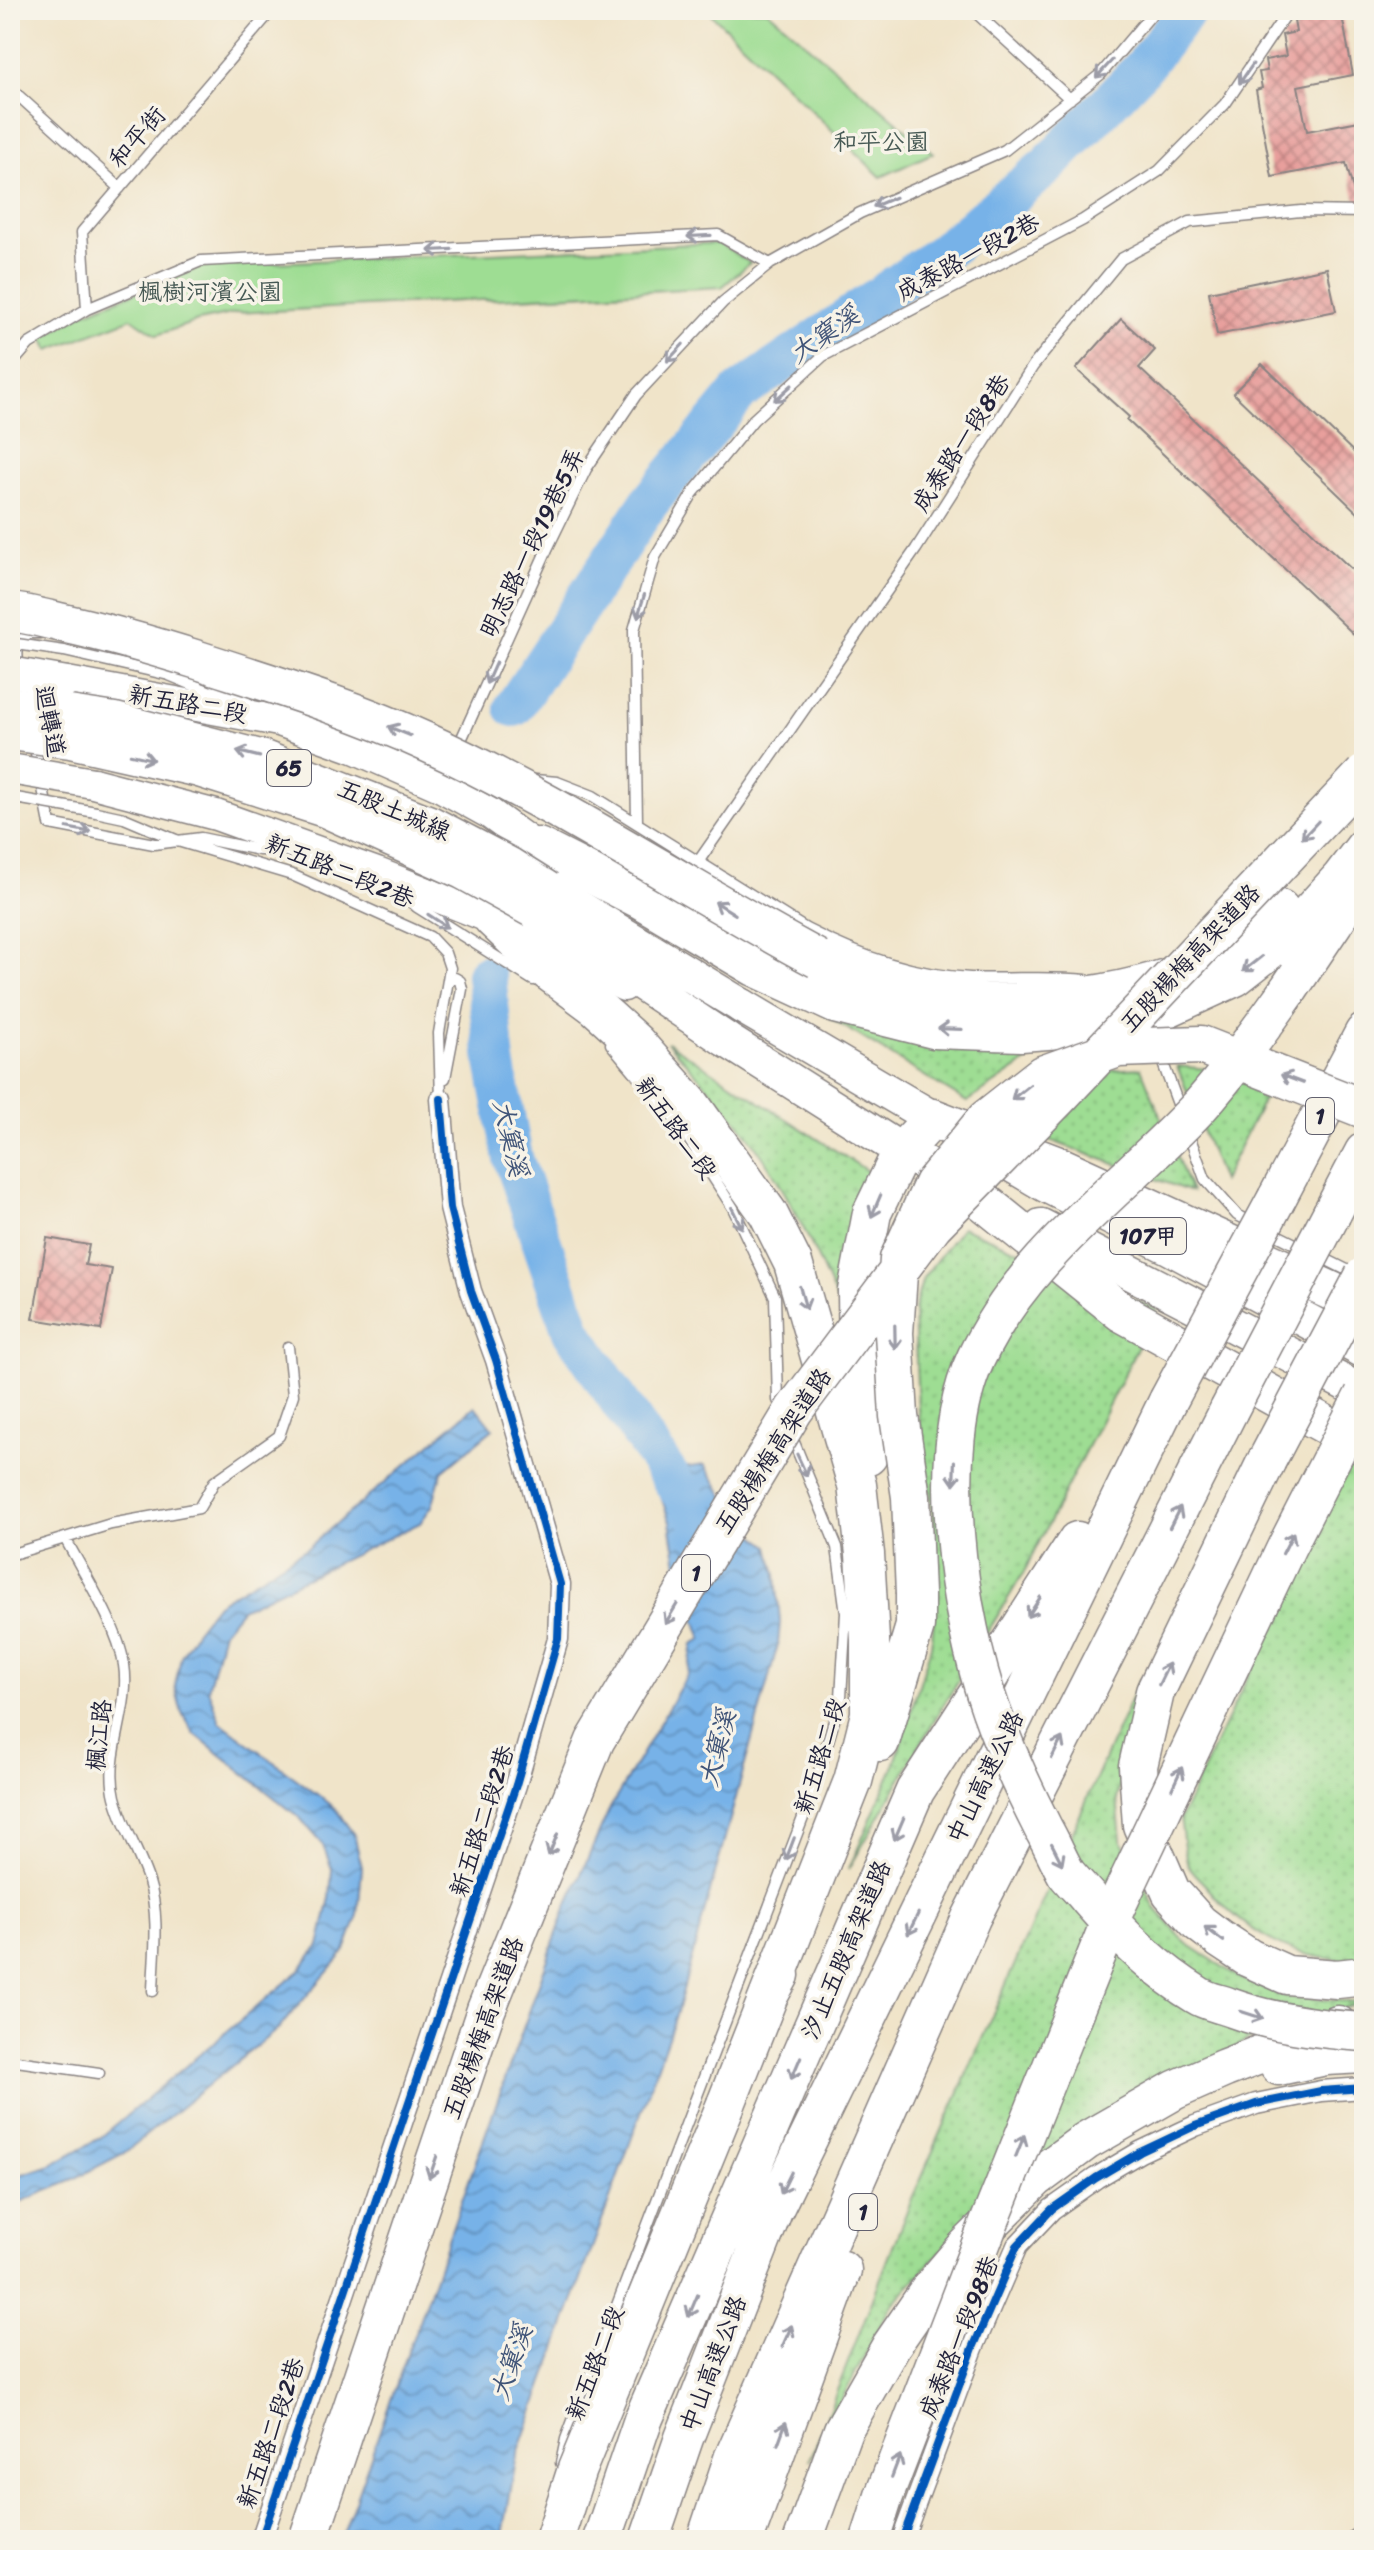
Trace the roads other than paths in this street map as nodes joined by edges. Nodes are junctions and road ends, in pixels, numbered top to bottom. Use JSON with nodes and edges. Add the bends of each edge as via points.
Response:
{"nodes":[{"id":1,"x":272,"y":10,"type":"edge"},
{"id":2,"x":973,"y":10,"type":"edge"},
{"id":3,"x":1155,"y":10,"type":"edge"},
{"id":4,"x":1289,"y":10,"type":"edge"},
{"id":5,"x":10,"y":88,"type":"edge"},
{"id":6,"x":1070,"y":99,"type":"junction"},
{"id":7,"x":120,"y":188,"type":"junction"},
{"id":8,"x":1364,"y":212,"type":"edge"},
{"id":9,"x":770,"y":264,"type":"junction"},
{"id":10,"x":87,"y":309,"type":"junction"},
{"id":11,"x":10,"y":366,"type":"edge"},
{"id":12,"x":10,"y":612,"type":"edge"},
{"id":13,"x":10,"y":643,"type":"edge"},
{"id":14,"x":196,"y":672,"type":"dead end"},
{"id":15,"x":207,"y":679,"type":"dead end"},
{"id":16,"x":20,"y":705,"type":"edge"},
{"id":17,"x":279,"y":721,"type":"junction"},
{"id":18,"x":10,"y":769,"type":"edge"},
{"id":19,"x":1364,"y":774,"type":"edge"},
{"id":20,"x":478,"y":783,"type":"dead end"},
{"id":21,"x":453,"y":785,"type":"junction"},
{"id":22,"x":10,"y":797,"type":"edge"},
{"id":23,"x":95,"y":798,"type":"junction"},
{"id":24,"x":637,"y":822,"type":"junction"},
{"id":25,"x":1364,"y":825,"type":"edge"},
{"id":26,"x":181,"y":842,"type":"junction"},
{"id":27,"x":538,"y":847,"type":"junction"},
{"id":28,"x":1364,"y":848,"type":"edge"},
{"id":29,"x":313,"y":851,"type":"junction"},
{"id":30,"x":698,"y":862,"type":"junction"},
{"id":31,"x":377,"y":873,"type":"junction"},
{"id":32,"x":1364,"y":877,"type":"edge"},
{"id":33,"x":540,"y":900,"type":"junction"},
{"id":34,"x":493,"y":919,"type":"junction"},
{"id":35,"x":1113,"y":984,"type":"dead end"},
{"id":36,"x":547,"y":991,"type":"dead end"},
{"id":37,"x":742,"y":1006,"type":"junction"},
{"id":38,"x":1364,"y":1033,"type":"edge"},
{"id":39,"x":1152,"y":1034,"type":"dead end"},
{"id":40,"x":600,"y":1035,"type":"dead end"},
{"id":41,"x":725,"y":1039,"type":"junction"},
{"id":42,"x":441,"y":1099,"type":"joint"},
{"id":43,"x":1364,"y":1109,"type":"edge"},
{"id":44,"x":933,"y":1118,"type":"junction"},
{"id":45,"x":902,"y":1151,"type":"junction"},
{"id":46,"x":1364,"y":1152,"type":"edge"},
{"id":47,"x":964,"y":1186,"type":"junction"},
{"id":48,"x":1364,"y":1277,"type":"edge"},
{"id":49,"x":1364,"y":1306,"type":"edge"},
{"id":50,"x":288,"y":1347,"type":"dead end"},
{"id":51,"x":1364,"y":1351,"type":"edge"},
{"id":52,"x":1364,"y":1394,"type":"edge"},
{"id":53,"x":1168,"y":1401,"type":"junction"},
{"id":54,"x":1364,"y":1446,"type":"edge"},
{"id":55,"x":65,"y":1538,"type":"junction"},
{"id":56,"x":10,"y":1553,"type":"edge"},
{"id":57,"x":870,"y":1714,"type":"junction"},
{"id":58,"x":971,"y":1918,"type":"junction"},
{"id":59,"x":1364,"y":1976,"type":"edge"},
{"id":60,"x":153,"y":1991,"type":"dead end"},
{"id":61,"x":769,"y":1995,"type":"junction"},
{"id":62,"x":1362,"y":2020,"type":"edge"},
{"id":63,"x":1364,"y":2054,"type":"edge"},
{"id":64,"x":10,"y":2060,"type":"edge"},
{"id":65,"x":99,"y":2073,"type":"dead end"},
{"id":66,"x":1364,"y":2088,"type":"edge"},
{"id":67,"x":1086,"y":2141,"type":"junction"},
{"id":68,"x":560,"y":2468,"type":"dead end"},
{"id":69,"x":749,"y":2523,"type":"edge"},
{"id":70,"x":806,"y":2530,"type":"edge"},
{"id":71,"x":580,"y":2534,"type":"edge"},
{"id":72,"x":1364,"y":2534,"type":"edge"},
{"id":73,"x":261,"y":2540,"type":"edge"},
{"id":74,"x":308,"y":2540,"type":"edge"},
{"id":75,"x":649,"y":2540,"type":"edge"},
{"id":76,"x":706,"y":2540,"type":"edge"},
{"id":77,"x":870,"y":2540,"type":"edge"},
{"id":78,"x":902,"y":2540,"type":"edge"},
{"id":79,"x":1356,"y":2540,"type":"edge"}],
"edges":[{"from":1,"to":7,"type":"lane","name":"和平街"},
{"from":2,"to":6,"type":"lane"},
{"from":3,"to":6,"type":"lane","name":"明志路一段19巷5弄","one_way":true,"via":[[1101,74]]},
{"from":4,"to":24,"type":"lane","name":"成泰路一段2巷","one_way":true,"via":[[1225,104],[1159,171],[1083,220],[823,356],[753,420],[693,493],[655,557],[634,630]]},
{"from":5,"to":7,"type":"lane"},
{"from":6,"to":9,"type":"lane","name":"明志路一段19巷5弄","one_way":true,"via":[[1005,150],[860,213]]},
{"from":7,"to":10,"type":"lane","name":"和平街","via":[[82,232]]},
{"from":8,"to":30,"type":"lane","name":"成泰路一段8巷","via":[[1301,211],[1190,222],[1121,259],[1033,366],[916,549]]},
{"from":9,"to":10,"type":"lane","one_way":true,"via":[[718,235],[201,261]]},
{"from":9,"to":21,"type":"lane","name":"明志路一段19巷5弄","one_way":true,"via":[[723,302],[636,395],[586,469],[548,547]]},
{"from":10,"to":11,"type":"lane","via":[[29,344]]},
{"from":25,"to":12,"type":"highway","one_way":true,"bridge":true,"via":[[1272,917],[1216,957],[1151,983],[1072,998],[997,1003],[939,998],[876,982],[818,959],[553,807],[426,742],[304,694],[181,655]]},
{"from":13,"to":17,"type":"lane","bridge":true,"via":[[169,675]]},
{"from":14,"to":16,"type":"lane","name":"迴轉道","via":[[70,633],[28,633],[16,652]]},
{"from":15,"to":17,"type":"lane"},
{"from":16,"to":17,"type":"main road","name":"新五路二段","number":"107甲","bridge":true,"via":[[67,682]]},
{"from":16,"to":26,"type":"lane","name":"迴轉道","one_way":true,"via":[[50,824],[154,844]]},
{"from":16,"to":33,"type":"main road","name":"五股土城線","number":"65","bridge":true,"via":[[115,720],[264,758],[430,823],[510,865]]},
{"from":17,"to":21,"type":"main road","name":"新五路二段","number":"107甲"},
{"from":18,"to":23,"type":"main road","number":"107甲","bridge":true},
{"from":19,"to":74,"type":"highway","name":"五股楊梅高架道路","number":"1","one_way":true,"bridge":true,"via":[[933,1225],[794,1410],[603,1727],[486,2010]]},
{"from":20,"to":24,"type":"lane","via":[[519,778],[557,782]]},
{"from":21,"to":27,"type":"main road","name":"新五路二段","number":"107甲"},
{"from":22,"to":23,"type":"lane","bridge":true},
{"from":23,"to":26,"type":"lane"},
{"from":23,"to":29,"type":"main road","number":"107甲","via":[[216,815]]},
{"from":24,"to":30,"type":"lane"},
{"from":26,"to":29,"type":"lane","name":"迴轉道","via":[[201,838],[259,850]]},
{"from":26,"to":42,"type":"lane","name":"新五路二段2巷","via":[[292,875],[430,937],[450,968],[439,1033]]},
{"from":28,"to":27,"type":"highway","one_way":true,"via":[[1290,934],[1235,977],[1163,1010],[1099,1026],[1021,1032],[934,1029],[835,1004],[755,967]]},
{"from":27,"to":37,"type":"main road","name":"新五路二段","number":"107甲","via":[[593,895]]},
{"from":29,"to":31,"type":"main road","number":"107甲"},
{"from":30,"to":35,"type":"lane","via":[[806,929],[873,958],[966,978],[1052,976]]},
{"from":31,"to":34,"type":"main road","number":"107甲"},
{"from":31,"to":36,"type":"lane","one_way":true,"via":[[417,907]]},
{"from":32,"to":62,"type":"highway","one_way":true,"bridge":true,"via":[[1250,1044],[1199,1106],[1016,1290],[988,1335],[963,1395],[953,1489],[954,1537],[990,1707],[1016,1775],[1067,1874],[1150,1961],[1199,1996],[1261,2019],[1317,2029]]},
{"from":33,"to":37,"type":"main road","name":"五股土城線","number":"65"},
{"from":33,"to":41,"type":"main road","name":"五股土城線","number":"65"},
{"from":34,"to":41,"type":"main road","number":"107甲"},
{"from":34,"to":57,"type":"highway","one_way":true,"via":[[626,1034],[691,1105],[768,1213],[793,1263],[857,1485],[870,1640]]},
{"from":37,"to":44,"type":"main road","name":"新五路二段","number":"107甲"},
{"from":38,"to":53,"type":"highway","name":"中山高速公路","number":"1","bridge":true},
{"from":39,"to":48,"type":"lane","via":[[1205,1179],[1237,1215]]},
{"from":40,"to":68,"type":"lane","name":"新五路二段","one_way":true,"via":[[681,1127],[733,1208],[775,1297],[778,1400],[837,1547],[846,1613],[841,1697],[814,1789],[566,2439]]},
{"from":41,"to":45,"type":"main road","number":"107甲"},
{"from":42,"to":73,"type":"street","name":"新五路二段2巷","via":[[450,1208],[560,1584],[558,1639],[516,1785]]},
{"from":43,"to":61,"type":"highway","one_way":true,"bridge":true,"via":[[1201,1045],[1118,1048],[1042,1075],[986,1119],[933,1184],[899,1259],[894,1333],[911,1497],[915,1626],[884,1731],[823,1892]]},
{"from":44,"to":45,"type":"highway"},
{"from":44,"to":49,"type":"highway","via":[[1061,1167]]},
{"from":44,"to":51,"type":"main road","name":"新五路二段","number":"107甲","via":[[1046,1185]]},
{"from":45,"to":47,"type":"main road","number":"107甲"},
{"from":45,"to":57,"type":"highway","one_way":true,"via":[[872,1213],[857,1291],[862,1418],[884,1591]]},
{"from":58,"to":46,"type":"highway","name":"中山高速公路","number":"1","one_way":true,"bridge":true},
{"from":47,"to":52,"type":"main road","number":"107甲"},
{"from":47,"to":54,"type":"highway","via":[[1121,1312]]},
{"from":59,"to":48,"type":"highway","one_way":true,"bridge":true,"via":[[1287,1975],[1249,1958],[1199,1923],[1171,1892],[1142,1825],[1138,1766],[1155,1692],[1267,1460]]},
{"from":50,"to":55,"type":"lane","via":[[293,1395],[279,1436],[214,1482],[199,1508]]},
{"from":77,"to":52,"type":"highway","one_way":true,"bridge":true,"via":[[1116,1907]]},
{"from":53,"to":71,"type":"highway","name":"汐止五股高架道路","number":"1","one_way":true,"bridge":true,"via":[[915,1791],[643,2420]]},
{"from":53,"to":75,"type":"highway","name":"中山高速公路","number":"1","one_way":true,"via":[[773,2211]]},
{"from":55,"to":56,"type":"lane"},
{"from":55,"to":60,"type":"lane","name":"楓江路","via":[[115,1634],[124,1665],[115,1796],[150,1883],[155,1909]]},
{"from":57,"to":61,"type":"highway","via":[[853,1781]]},
{"from":69,"to":58,"type":"highway","number":"1","one_way":true},
{"from":76,"to":58,"type":"highway","name":"中山高速公路","number":"1","one_way":true,"via":[[733,2459]]},
{"from":61,"to":71,"type":"highway","bridge":true,"via":[[577,2469]]},
{"from":62,"to":67,"type":"highway","via":[[1225,2068]]},
{"from":63,"to":67,"type":"highway","via":[[1274,2067]]},
{"from":64,"to":65,"type":"lane"},
{"from":66,"to":78,"type":"street","name":"成泰路一段98巷","via":[[1256,2104],[1195,2126],[1140,2152],[1052,2209],[1017,2246]]},
{"from":67,"to":70,"type":"highway","via":[[1036,2178],[931,2288],[843,2430]]},
{"from":72,"to":79,"type":"street"}]}
